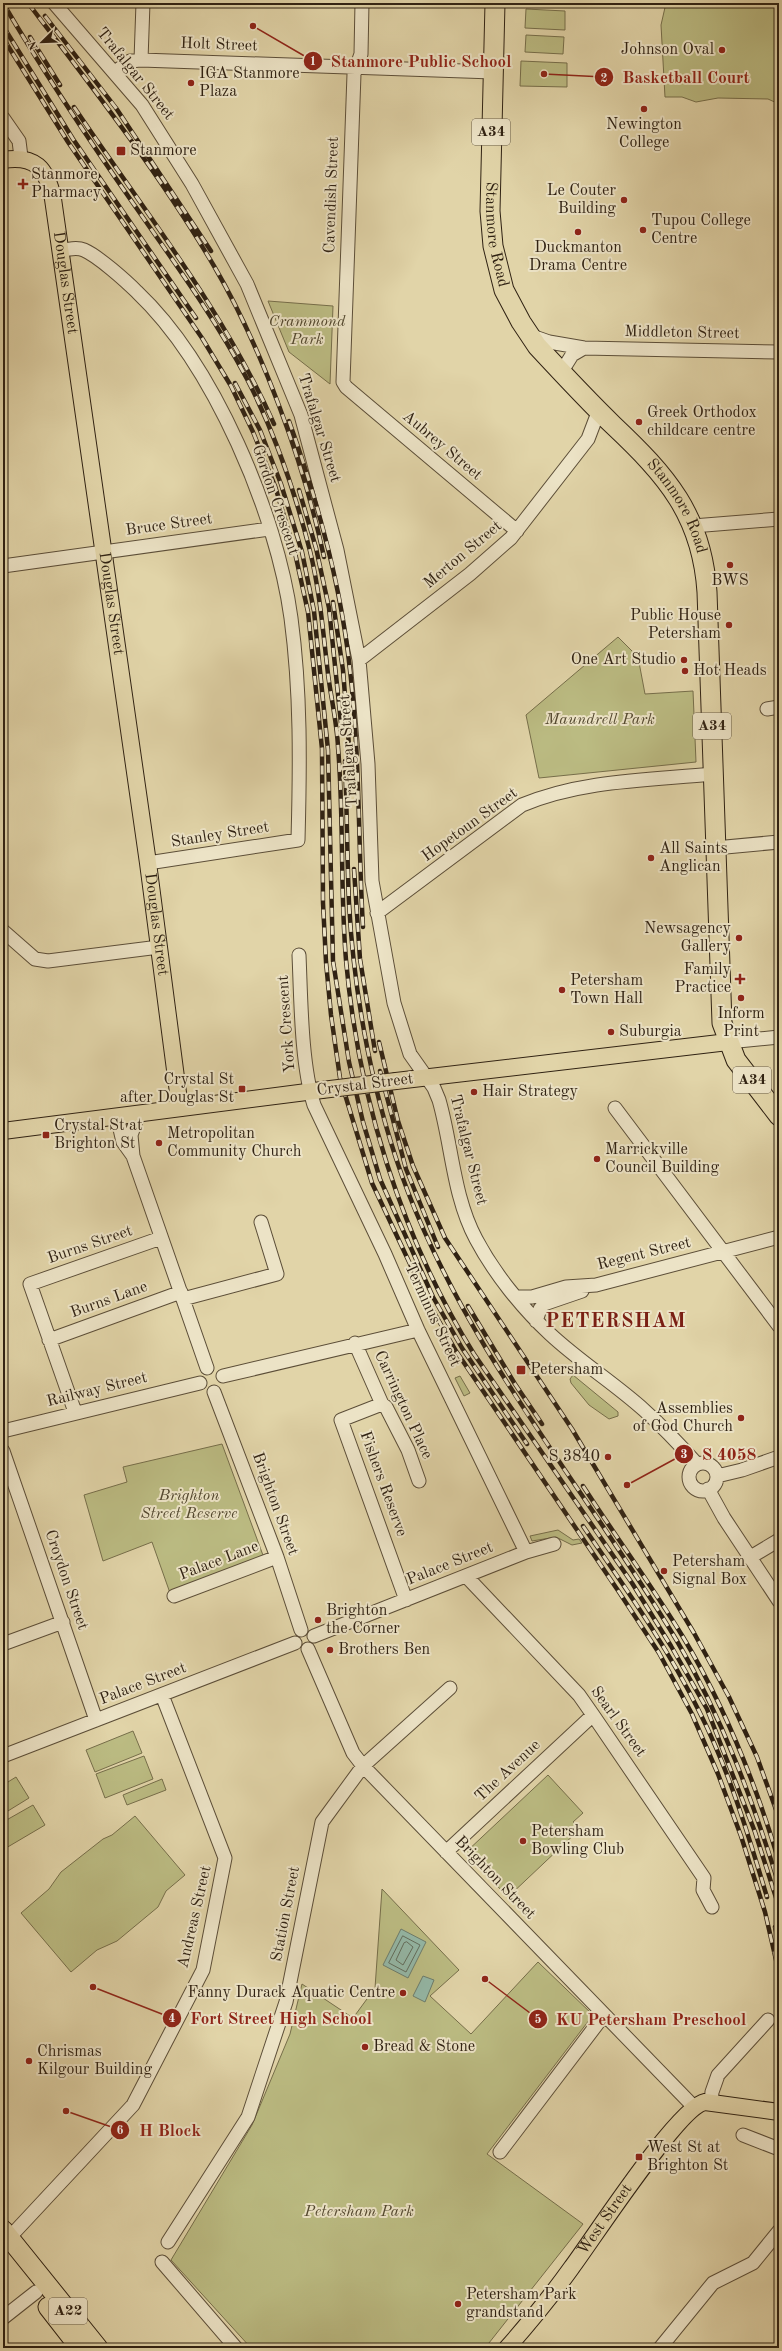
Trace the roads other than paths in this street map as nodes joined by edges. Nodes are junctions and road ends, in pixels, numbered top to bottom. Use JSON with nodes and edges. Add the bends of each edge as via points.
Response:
{"nodes":[{"id":1,"x":54,"y":3,"type":"edge"},
{"id":2,"x":143,"y":3,"type":"edge"},
{"id":3,"x":362,"y":3,"type":"edge"},
{"id":4,"x":495,"y":3,"type":"edge"},
{"id":5,"x":141,"y":60,"type":"junction"},
{"id":6,"x":357,"y":67,"type":"junction"},
{"id":7,"x":115,"y":72,"type":"junction"},
{"id":8,"x":493,"y":72,"type":"junction"},
{"id":9,"x":3,"y":118,"type":"edge"},
{"id":10,"x":21,"y":157,"type":"junction"},
{"id":11,"x":3,"y":160,"type":"edge"},
{"id":12,"x":61,"y":250,"type":"junction"},
{"id":13,"x":529,"y":335,"type":"junction"},
{"id":14,"x":584,"y":348,"type":"junction"},
{"id":15,"x":779,"y":352,"type":"edge"},
{"id":16,"x":562,"y":371,"type":"junction"},
{"id":17,"x":346,"y":387,"type":"joint"},
{"id":18,"x":599,"y":410,"type":"junction"},
{"id":19,"x":613,"y":425,"type":"junction"},
{"id":20,"x":588,"y":439,"type":"junction"},
{"id":21,"x":779,"y":519,"type":"edge"},
{"id":22,"x":693,"y":526,"type":"junction"},
{"id":23,"x":269,"y":529,"type":"junction"},
{"id":24,"x":517,"y":531,"type":"junction"},
{"id":25,"x":104,"y":552,"type":"junction"},
{"id":26,"x":3,"y":566,"type":"edge"},
{"id":27,"x":359,"y":660,"type":"junction"},
{"id":28,"x":712,"y":774,"type":"junction"},
{"id":29,"x":298,"y":840,"type":"joint"},
{"id":30,"x":779,"y":842,"type":"edge"},
{"id":31,"x":715,"y":848,"type":"junction"},
{"id":32,"x":148,"y":863,"type":"junction"},
{"id":33,"x":377,"y":913,"type":"junction"},
{"id":34,"x":3,"y":931,"type":"edge"},
{"id":35,"x":159,"y":947,"type":"junction"},
{"id":36,"x":300,"y":955,"type":"dead end"},
{"id":37,"x":779,"y":1037,"type":"edge"},
{"id":38,"x":728,"y":1042,"type":"junction"},
{"id":39,"x":426,"y":1078,"type":"junction"},
{"id":40,"x":316,"y":1091,"type":"junction"},
{"id":41,"x":180,"y":1108,"type":"junction"},
{"id":42,"x":615,"y":1108,"type":"dead end"},
{"id":43,"x":139,"y":1113,"type":"junction"},
{"id":44,"x":117,"y":1116,"type":"junction"},
{"id":45,"x":779,"y":1116,"type":"edge"},
{"id":46,"x":3,"y":1131,"type":"edge"},
{"id":47,"x":133,"y":1156,"type":"junction"},
{"id":48,"x":261,"y":1222,"type":"dead end"},
{"id":49,"x":779,"y":1237,"type":"edge"},
{"id":50,"x":161,"y":1238,"type":"junction"},
{"id":51,"x":723,"y":1252,"type":"junction"},
{"id":52,"x":596,"y":1285,"type":"junction"},
{"id":53,"x":182,"y":1295,"type":"junction"},
{"id":54,"x":516,"y":1297,"type":"junction"},
{"id":55,"x":536,"y":1321,"type":"junction"},
{"id":56,"x":779,"y":1326,"type":"edge"},
{"id":57,"x":418,"y":1330,"type":"junction"},
{"id":58,"x":49,"y":1340,"type":"junction"},
{"id":59,"x":355,"y":1343,"type":"junction"},
{"id":60,"x":207,"y":1368,"type":"junction"},
{"id":61,"x":223,"y":1376,"type":"junction"},
{"id":62,"x":200,"y":1383,"type":"junction"},
{"id":63,"x":214,"y":1392,"type":"junction"},
{"id":64,"x":382,"y":1404,"type":"junction"},
{"id":65,"x":75,"y":1412,"type":"junction"},
{"id":66,"x":3,"y":1431,"type":"edge"},
{"id":67,"x":3,"y":1451,"type":"edge"},
{"id":68,"x":779,"y":1457,"type":"edge"},
{"id":69,"x":697,"y":1464,"type":"junction"},
{"id":70,"x":717,"y":1476,"type":"junction"},
{"id":71,"x":418,"y":1481,"type":"dead end"},
{"id":72,"x":708,"y":1489,"type":"junction"},
{"id":73,"x":779,"y":1540,"type":"edge"},
{"id":74,"x":554,"y":1544,"type":"dead end"},
{"id":75,"x":526,"y":1552,"type":"junction"},
{"id":76,"x":277,"y":1557,"type":"junction"},
{"id":77,"x":750,"y":1558,"type":"junction"},
{"id":78,"x":466,"y":1576,"type":"junction"},
{"id":79,"x":174,"y":1596,"type":"dead end"},
{"id":80,"x":406,"y":1600,"type":"junction"},
{"id":81,"x":779,"y":1601,"type":"edge"},
{"id":82,"x":63,"y":1622,"type":"junction"},
{"id":83,"x":301,"y":1630,"type":"junction"},
{"id":84,"x":314,"y":1636,"type":"junction"},
{"id":85,"x":295,"y":1643,"type":"junction"},
{"id":86,"x":3,"y":1644,"type":"edge"},
{"id":87,"x":308,"y":1649,"type":"junction"},
{"id":88,"x":450,"y":1688,"type":"dead end"},
{"id":89,"x":162,"y":1695,"type":"junction"},
{"id":90,"x":593,"y":1715,"type":"junction"},
{"id":91,"x":96,"y":1720,"type":"junction"},
{"id":92,"x":3,"y":1756,"type":"edge"},
{"id":93,"x":363,"y":1766,"type":"junction"},
{"id":94,"x":446,"y":1852,"type":"junction"},
{"id":95,"x":712,"y":1907,"type":"dead end"},
{"id":96,"x":604,"y":2015,"type":"junction"},
{"id":97,"x":768,"y":2020,"type":"dead end"},
{"id":98,"x":711,"y":2103,"type":"junction"},
{"id":99,"x":694,"y":2107,"type":"junction"},
{"id":100,"x":779,"y":2112,"type":"edge"},
{"id":101,"x":743,"y":2135,"type":"dead end"},
{"id":102,"x":779,"y":2149,"type":"edge"},
{"id":103,"x":500,"y":2152,"type":"dead end"},
{"id":104,"x":779,"y":2230,"type":"edge"},
{"id":105,"x":5,"y":2239,"type":"edge"},
{"id":106,"x":168,"y":2242,"type":"dead end"},
{"id":107,"x":162,"y":2262,"type":"dead end"},
{"id":108,"x":36,"y":2292,"type":"junction"},
{"id":109,"x":3,"y":2318,"type":"edge"},
{"id":110,"x":80,"y":2348,"type":"edge"},
{"id":111,"x":98,"y":2348,"type":"edge"},
{"id":112,"x":236,"y":2348,"type":"edge"},
{"id":113,"x":507,"y":2348,"type":"edge"},
{"id":114,"x":660,"y":2348,"type":"edge"}],
"edges":[{"from":1,"to":7,"type":"street","name":"Trafalgar Street"},
{"from":2,"to":5,"type":"street"},
{"from":3,"to":6,"type":"street","name":"Cavendish Street"},
{"from":4,"to":8,"type":"highway","name":"Stanmore Road","number":"A34"},
{"from":5,"to":6,"type":"street","name":"Holt Street"},
{"from":5,"to":7,"type":"street","name":"Holt Street","via":[[130,61]]},
{"from":6,"to":8,"type":"street","name":"Holt Street"},
{"from":6,"to":17,"type":"street","name":"Cavendish Street","via":[[354,74],[342,376]]},
{"from":7,"to":27,"type":"street","name":"Trafalgar Street","via":[[146,111],[206,207],[247,284],[281,364],[301,415],[329,519]]},
{"from":8,"to":13,"type":"highway","name":"Stanmore Road","number":"A34","via":[[490,211],[493,246],[504,290]]},
{"from":9,"to":10,"type":"street","via":[[19,141]]},
{"from":10,"to":11,"type":"main road"},
{"from":10,"to":12,"type":"main road","name":"Douglas Street","via":[[40,168],[49,182]]},
{"from":12,"to":23,"type":"street","name":"Gordon Crescent","via":[[85,250],[130,285],[154,309],[205,380],[242,451]]},
{"from":12,"to":25,"type":"main road","name":"Douglas Street"},
{"from":13,"to":14,"type":"street","name":"Middleton Street","via":[[549,342]]},
{"from":13,"to":16,"type":"highway","name":"Stanmore Road","number":"A34"},
{"from":14,"to":15,"type":"street","name":"Middleton Street"},
{"from":14,"to":16,"type":"street","via":[[572,355]]},
{"from":16,"to":18,"type":"highway","name":"Stanmore Road","number":"A34"},
{"from":17,"to":24,"type":"street","name":"Aubrey Street"},
{"from":18,"to":19,"type":"highway","name":"Stanmore Road","number":"A34"},
{"from":18,"to":20,"type":"street","name":"Merton Street"},
{"from":19,"to":20,"type":"street","name":"Merton Street"},
{"from":19,"to":22,"type":"highway","name":"Stanmore Road","number":"A34","via":[[660,472]]},
{"from":20,"to":24,"type":"street","name":"Merton Street"},
{"from":21,"to":22,"type":"street"},
{"from":22,"to":28,"type":"highway","name":"Stanmore Road","number":"A34","via":[[706,575]]},
{"from":23,"to":25,"type":"street","name":"Bruce Street"},
{"from":23,"to":29,"type":"street","name":"Gordon Crescent","via":[[283,576],[291,618],[301,729]]},
{"from":24,"to":27,"type":"street","name":"Merton Street","via":[[470,574]]},
{"from":25,"to":26,"type":"street","name":"Bruce Street"},
{"from":25,"to":32,"type":"main road","name":"Douglas Street"},
{"from":27,"to":33,"type":"street","name":"Trafalgar Street","via":[[368,764],[372,881]]},
{"from":28,"to":31,"type":"highway","name":"Stanmore Road","number":"A34"},
{"from":28,"to":33,"type":"street","name":"Hopetoun Street","via":[[591,786],[522,805]]},
{"from":29,"to":32,"type":"street","name":"Stanley Street"},
{"from":30,"to":31,"type":"street"},
{"from":31,"to":38,"type":"highway","name":"Stanmore Road","number":"A34","via":[[722,1023]]},
{"from":32,"to":35,"type":"main road","name":"Douglas Street"},
{"from":33,"to":39,"type":"street","name":"Trafalgar Street","via":[[394,1003],[404,1040],[413,1060]]},
{"from":34,"to":35,"type":"street","via":[[35,959],[48,961]]},
{"from":35,"to":41,"type":"main road","name":"Douglas Street"},
{"from":36,"to":40,"type":"street","name":"York Crescent","via":[[302,1014]]},
{"from":37,"to":38,"type":"street"},
{"from":38,"to":39,"type":"main road","name":"Crystal Street"},
{"from":38,"to":45,"type":"highway","number":"A34","via":[[736,1060]]},
{"from":39,"to":40,"type":"main road","name":"Crystal Street","bridge":true},
{"from":39,"to":54,"type":"street","name":"Trafalgar Street","via":[[439,1100],[454,1171],[472,1230],[481,1248]]},
{"from":40,"to":41,"type":"main road","name":"Crystal Street"},
{"from":40,"to":57,"type":"street","name":"Terminus Street","via":[[321,1122],[340,1156],[386,1254]]},
{"from":41,"to":43,"type":"main road","name":"Crystal Street"},
{"from":42,"to":51,"type":"street"},
{"from":43,"to":44,"type":"main road","name":"Crystal Street"},
{"from":43,"to":47,"type":"street","via":[[131,1135]]},
{"from":44,"to":46,"type":"main road","name":"Crystal Street"},
{"from":44,"to":47,"type":"street","via":[[123,1142]]},
{"from":47,"to":50,"type":"street"},
{"from":48,"to":53,"type":"street","name":"Burns Lane","via":[[277,1274]]},
{"from":49,"to":51,"type":"street","name":"Regent Street"},
{"from":50,"to":53,"type":"street"},
{"from":50,"to":58,"type":"street","name":"Burns Street","via":[[30,1284]]},
{"from":51,"to":52,"type":"street","name":"Regent Street"},
{"from":51,"to":56,"type":"street"},
{"from":52,"to":54,"type":"street","name":"Regent Street","via":[[566,1287],[532,1297]]},
{"from":52,"to":55,"type":"street","via":[[544,1304]]},
{"from":53,"to":58,"type":"street","name":"Burns Lane"},
{"from":53,"to":60,"type":"street"},
{"from":54,"to":55,"type":"street","name":"Trafalgar Street"},
{"from":55,"to":69,"type":"street","name":"Trafalgar Street","via":[[644,1409]]},
{"from":57,"to":59,"type":"street"},
{"from":57,"to":75,"type":"street","name":"Terminus Street"},
{"from":58,"to":65,"type":"street"},
{"from":59,"to":61,"type":"street"},
{"from":59,"to":64,"type":"street","name":"Carrington Place"},
{"from":60,"to":61,"type":"street","via":[[217,1369]]},
{"from":60,"to":62,"type":"street","via":[[201,1373]]},
{"from":61,"to":63,"type":"street","via":[[221,1388]]},
{"from":62,"to":63,"type":"street","via":[[204,1389]]},
{"from":62,"to":65,"type":"street","name":"Railway Street"},
{"from":63,"to":76,"type":"street","name":"Brighton Street"},
{"from":64,"to":71,"type":"street","name":"Carrington Place","via":[[386,1407],[408,1450]]},
{"from":64,"to":80,"type":"street","name":"Fishers Reserve","via":[[341,1420]]},
{"from":65,"to":66,"type":"street","name":"Railway Street"},
{"from":67,"to":82,"type":"street","name":"Croydon Street"},
{"from":68,"to":70,"type":"street"},
{"from":69,"to":70,"type":"street","via":[[708,1464],[714,1468]]},
{"from":69,"to":72,"type":"street","via":[[691,1470],[690,1482],[700,1490]]},
{"from":70,"to":72,"type":"street","via":[[715,1484]]},
{"from":72,"to":77,"type":"street"},
{"from":73,"to":77,"type":"street"},
{"from":74,"to":75,"type":"street","name":"Palace Street"},
{"from":75,"to":78,"type":"street","name":"Palace Street"},
{"from":76,"to":79,"type":"street","name":"Palace Lane"},
{"from":76,"to":83,"type":"street","name":"Brighton Street"},
{"from":77,"to":81,"type":"street"},
{"from":78,"to":80,"type":"street","name":"Palace Street"},
{"from":78,"to":90,"type":"street","name":"Searl Street","via":[[579,1695]]},
{"from":80,"to":84,"type":"street","name":"Palace Street"},
{"from":82,"to":86,"type":"street"},
{"from":82,"to":91,"type":"street","name":"Croydon Street"},
{"from":83,"to":84,"type":"street","via":[[310,1631]]},
{"from":83,"to":85,"type":"street","via":[[295,1636]]},
{"from":84,"to":87,"type":"street","via":[[315,1642]]},
{"from":85,"to":87,"type":"street"},
{"from":85,"to":89,"type":"street","name":"Palace Street"},
{"from":87,"to":93,"type":"street","name":"Brighton Street","via":[[353,1753]]},
{"from":88,"to":93,"type":"street","name":"Station Street"},
{"from":89,"to":91,"type":"street","name":"Palace Street"},
{"from":89,"to":105,"type":"street","name":"Andreas Street","via":[[225,1858],[203,1970],[134,2105]]},
{"from":90,"to":94,"type":"street","name":"The Avenue"},
{"from":90,"to":95,"type":"street","name":"Searl Street","via":[[704,1878],[703,1890]]},
{"from":91,"to":92,"type":"street","name":"Palace Street"},
{"from":93,"to":94,"type":"street","name":"Brighton Street"},
{"from":93,"to":106,"type":"street","name":"Station Street","via":[[322,1822],[286,2002],[248,2118]]},
{"from":94,"to":96,"type":"street","name":"Brighton Street"},
{"from":96,"to":99,"type":"street","name":"Brighton Street"},
{"from":96,"to":103,"type":"street"},
{"from":97,"to":98,"type":"street","via":[[718,2075]]},
{"from":98,"to":99,"type":"main road","via":[[698,2104]]},
{"from":98,"to":100,"type":"main road"},
{"from":99,"to":113,"type":"main road","name":"West Street","via":[[664,2140],[573,2267]]},
{"from":101,"to":102,"type":"street"},
{"from":104,"to":114,"type":"street","via":[[753,2263],[713,2283]]},
{"from":105,"to":108,"type":"highway","number":"A22"},
{"from":105,"to":111,"type":"highway","number":"A22"},
{"from":107,"to":112,"type":"street"},
{"from":108,"to":109,"type":"street"},
{"from":108,"to":110,"type":"highway","number":"A22"}]}
